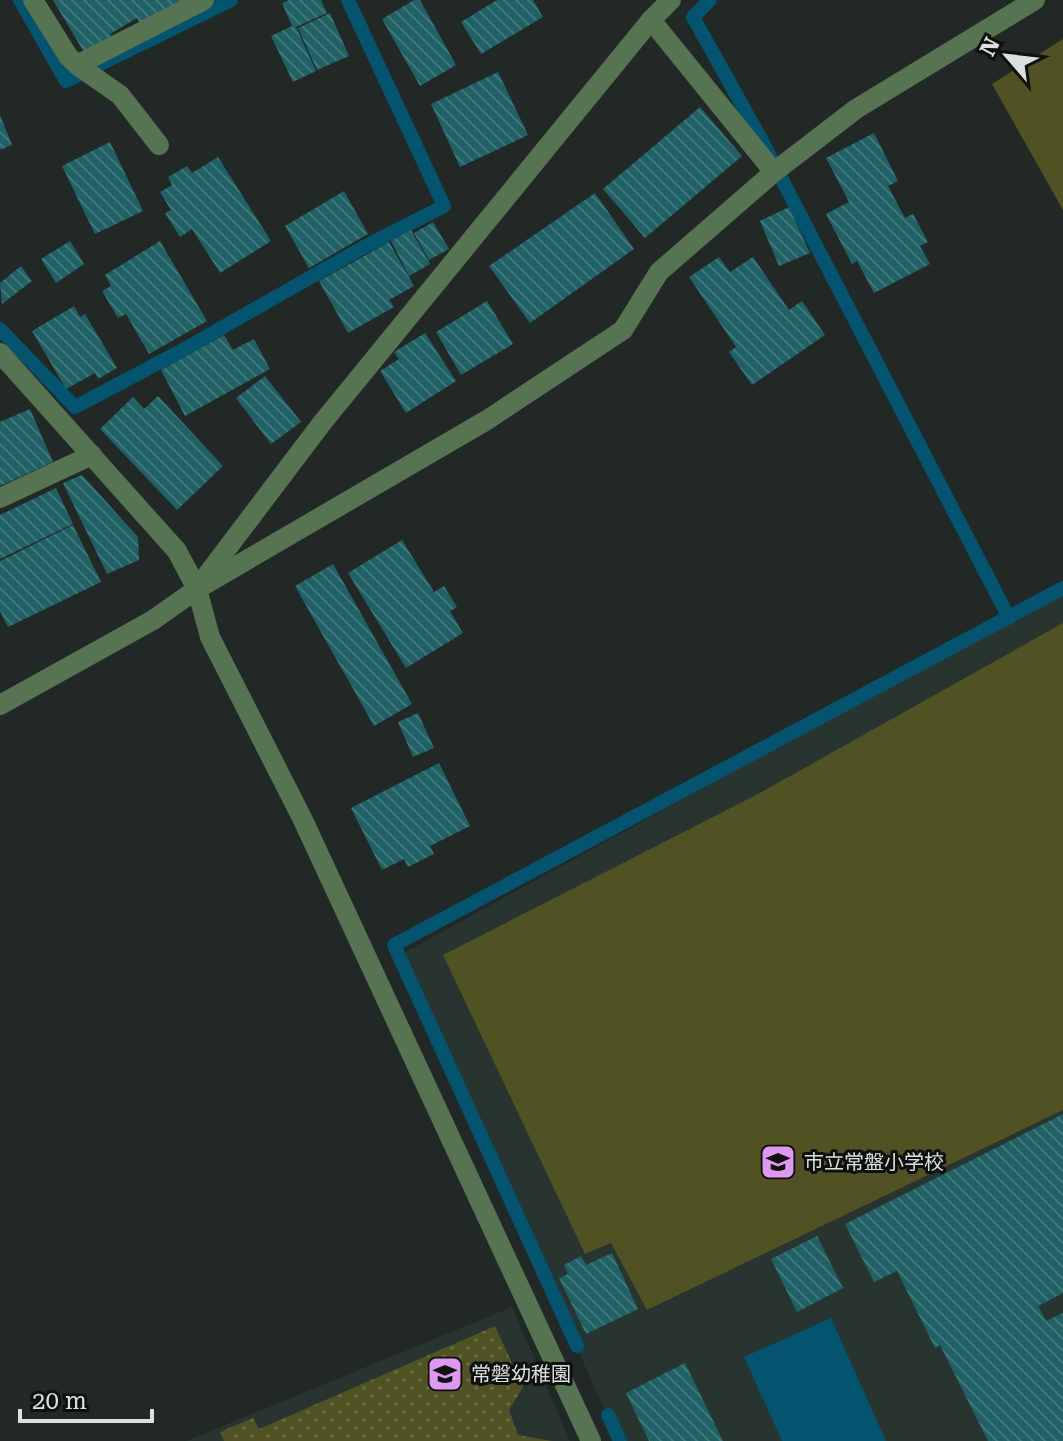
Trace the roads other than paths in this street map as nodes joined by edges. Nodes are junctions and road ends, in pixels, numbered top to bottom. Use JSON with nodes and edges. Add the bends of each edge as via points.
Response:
{"nodes":[{"id":1,"x":33,"y":0,"type":"edge"},
{"id":2,"x":204,"y":0,"type":"edge"},
{"id":3,"x":671,"y":0,"type":"edge"},
{"id":4,"x":1035,"y":0,"type":"edge"},
{"id":5,"x":651,"y":20,"type":"junction"},
{"id":6,"x":77,"y":65,"type":"junction"},
{"id":7,"x":159,"y":145,"type":"dead end"},
{"id":8,"x":774,"y":172,"type":"junction"},
{"id":9,"x":0,"y":353,"type":"edge"},
{"id":10,"x":92,"y":455,"type":"junction"},
{"id":11,"x":0,"y":498,"type":"edge"},
{"id":12,"x":197,"y":589,"type":"junction"},
{"id":13,"x":0,"y":705,"type":"edge"},
{"id":14,"x":591,"y":1441,"type":"edge"}],
"edges":[{"from":1,"to":6,"type":"street"},
{"from":2,"to":6,"type":"street"},
{"from":3,"to":5,"type":"street"},
{"from":4,"to":8,"type":"street","via":[[856,109]]},
{"from":5,"to":8,"type":"street"},
{"from":5,"to":12,"type":"street","via":[[322,423]]},
{"from":6,"to":7,"type":"street","via":[[120,95]]},
{"from":8,"to":12,"type":"street","via":[[659,272],[623,330],[487,420]]},
{"from":9,"to":10,"type":"street"},
{"from":10,"to":11,"type":"street"},
{"from":10,"to":12,"type":"street","via":[[177,551]]},
{"from":12,"to":13,"type":"street","via":[[153,620]]},
{"from":12,"to":14,"type":"street","via":[[210,637],[303,820]]}]}
